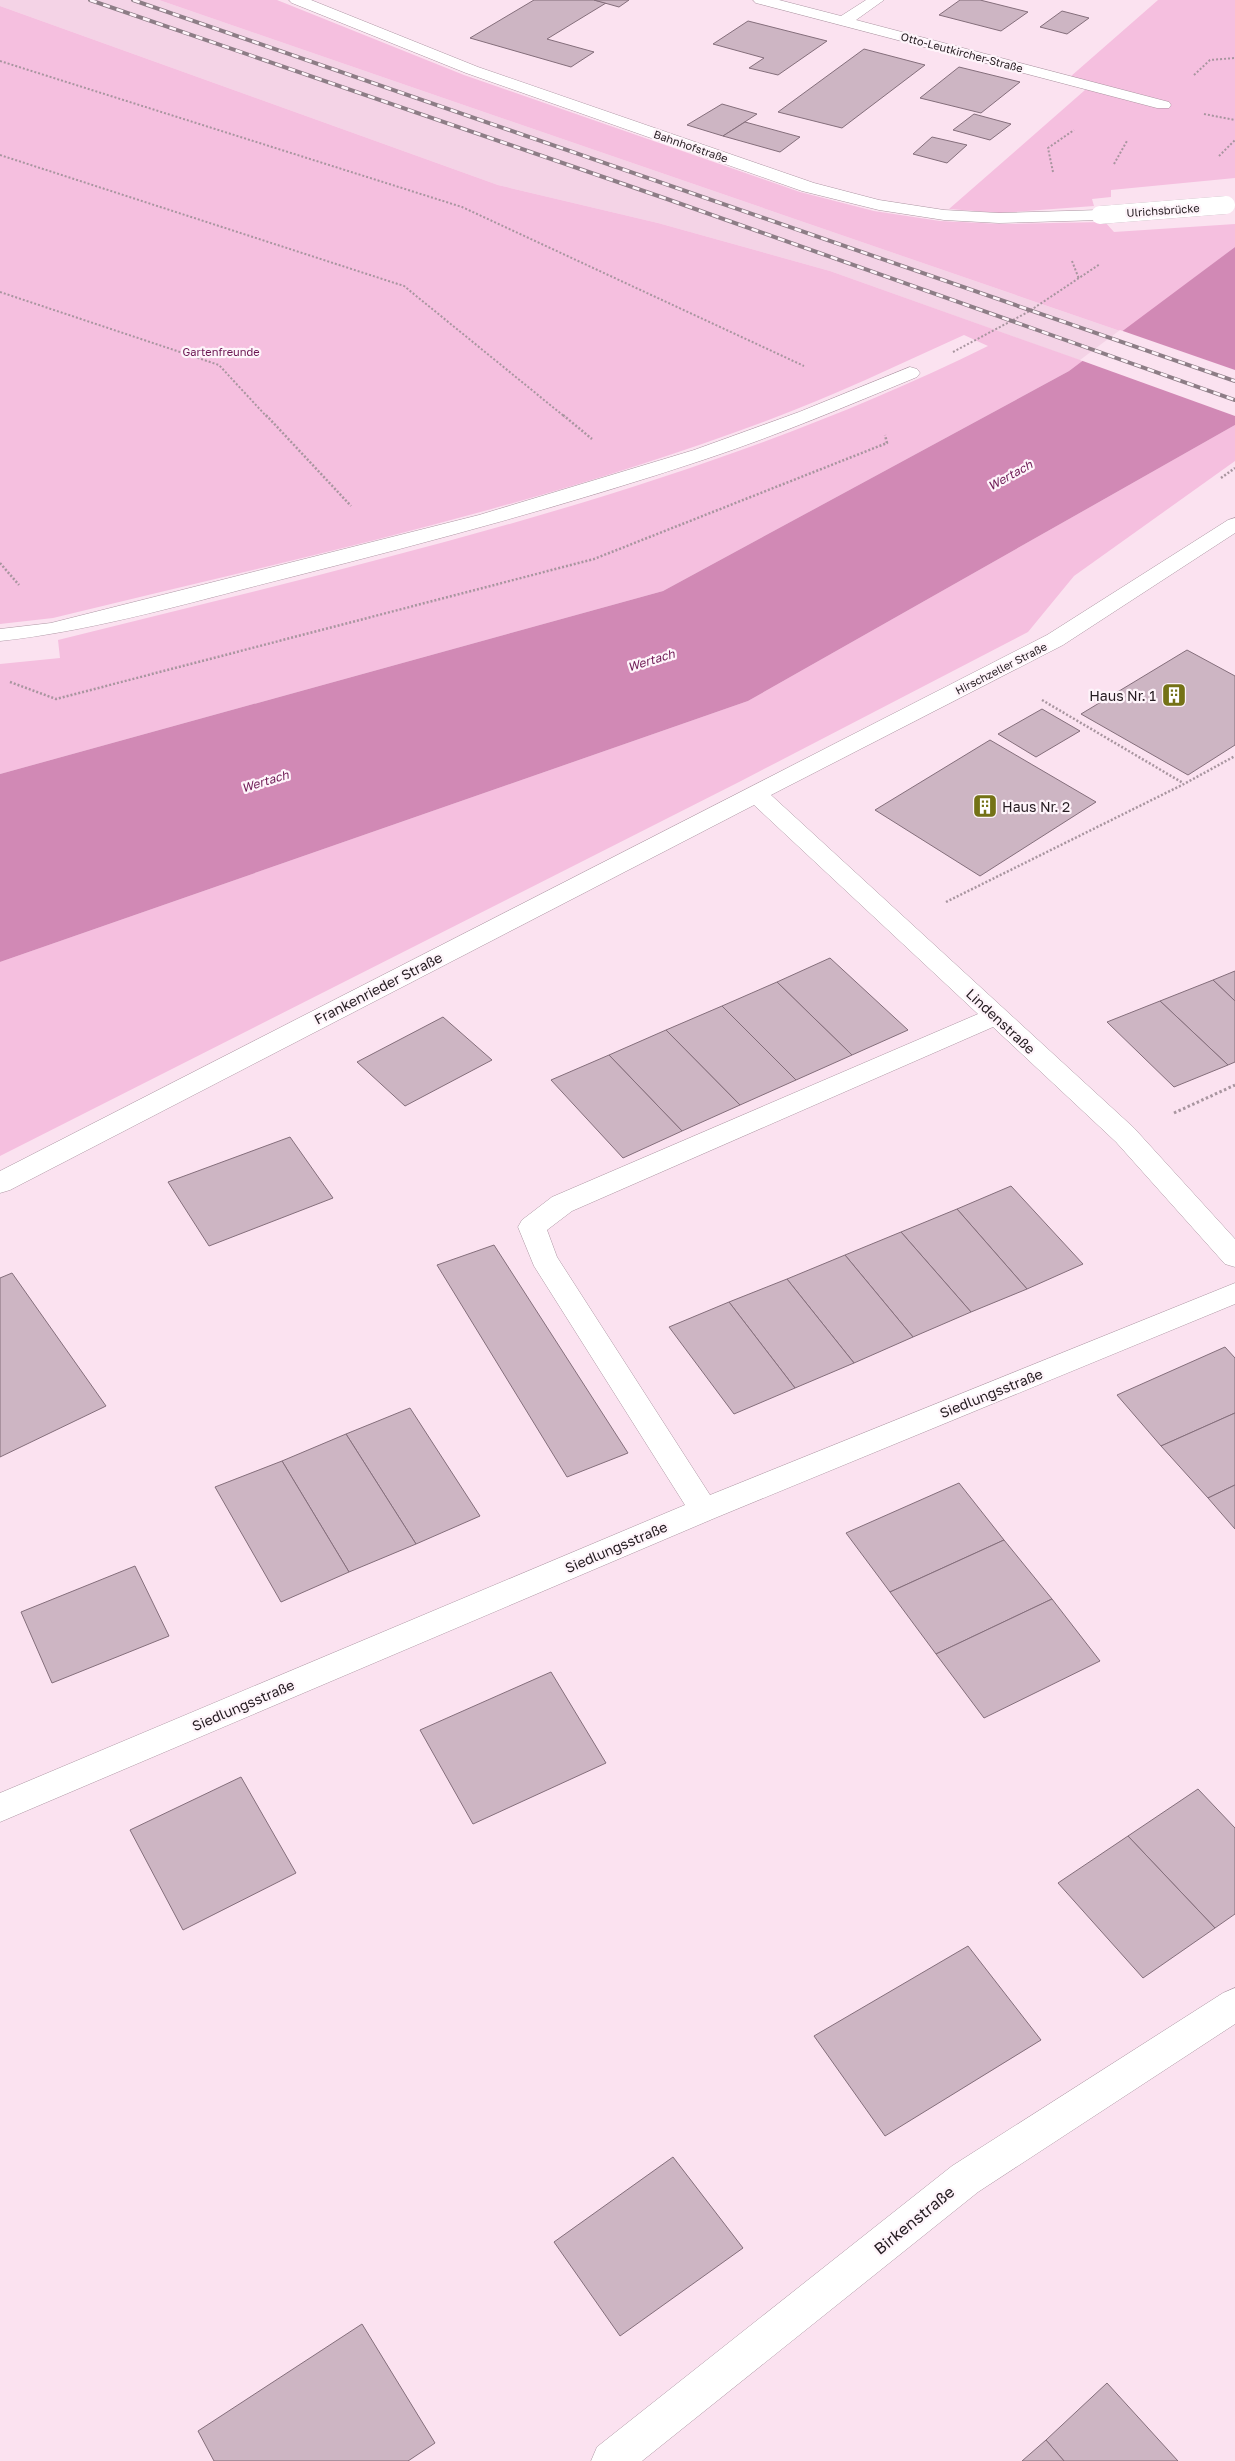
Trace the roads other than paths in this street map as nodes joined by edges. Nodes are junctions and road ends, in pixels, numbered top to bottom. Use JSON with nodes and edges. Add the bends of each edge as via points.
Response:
{"nodes":[{"id":1,"x":297,"y":0,"type":"edge"},
{"id":2,"x":761,"y":0,"type":"edge"},
{"id":3,"x":876,"y":0,"type":"edge"},
{"id":4,"x":844,"y":21,"type":"junction"},
{"id":5,"x":1163,"y":105,"type":"road end"},
{"id":6,"x":1232,"y":204,"type":"edge"},
{"id":7,"x":1100,"y":215,"type":"joint"},
{"id":8,"x":910,"y":373,"type":"road end"},
{"id":9,"x":1231,"y":532,"type":"edge"},
{"id":10,"x":0,"y":635,"type":"edge"},
{"id":11,"x":756,"y":794,"type":"junction"},
{"id":12,"x":996,"y":1016,"type":"junction"},
{"id":13,"x":0,"y":1183,"type":"edge"},
{"id":14,"x":1235,"y":1257,"type":"edge"},
{"id":15,"x":1235,"y":1293,"type":"edge"},
{"id":16,"x":704,"y":1510,"type":"junction"},
{"id":17,"x":0,"y":1808,"type":"edge"},
{"id":18,"x":1235,"y":2004,"type":"edge"},
{"id":19,"x":611,"y":2461,"type":"edge"}],
"edges":[{"from":1,"to":7,"type":"street","name":"Bahnhofstraße","via":[[472,70],[808,187],[879,205],[944,216]]},
{"from":2,"to":4,"type":"street","name":"Otto-Leutkircher-Straße"},
{"from":3,"to":4,"type":"street"},
{"from":4,"to":5,"type":"street","name":"Otto-Leutkircher-Straße"},
{"from":6,"to":7,"type":"street","name":"Ulrichsbrücke","bridge":true},
{"from":8,"to":10,"type":"street","via":[[637,476],[389,546],[51,629]]},
{"from":9,"to":11,"type":"street","name":"Hirschzeller Straße","via":[[1054,640]]},
{"from":11,"to":12,"type":"street","name":"Lindenstraße"},
{"from":11,"to":13,"type":"street","name":"Frankenrieder Straße"},
{"from":12,"to":14,"type":"street","name":"Lindenstraße","via":[[1125,1136]]},
{"from":12,"to":16,"type":"street","via":[[562,1204],[532,1227],[544,1259]]},
{"from":15,"to":16,"type":"street","name":"Siedlungsstraße"},
{"from":16,"to":17,"type":"street","name":"Siedlungsstraße"},
{"from":18,"to":19,"type":"street","name":"Birkenstraße","via":[[965,2179]]}]}
